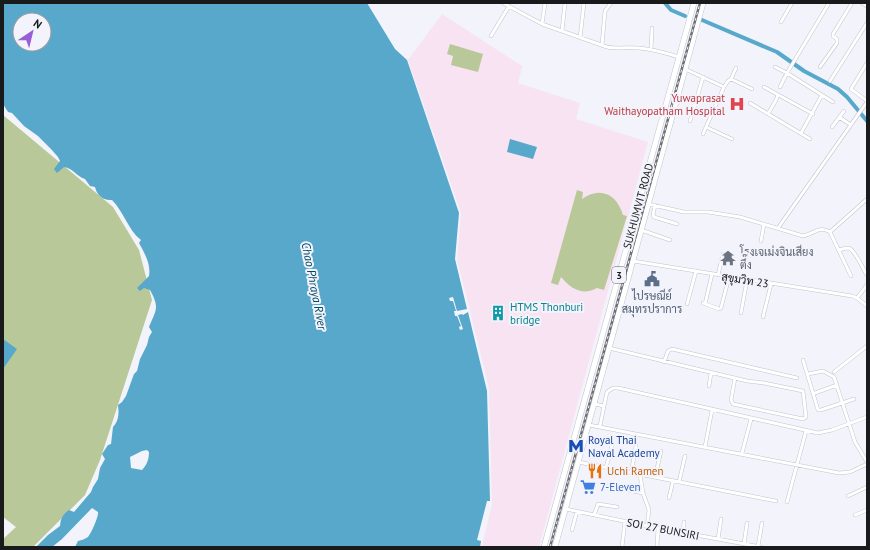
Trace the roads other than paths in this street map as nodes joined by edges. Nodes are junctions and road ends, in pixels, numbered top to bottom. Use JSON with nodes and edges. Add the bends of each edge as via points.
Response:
{"nodes":[{"id":1,"x":545,"y":3,"type":"edge"},
{"id":2,"x":565,"y":3,"type":"edge"},
{"id":3,"x":584,"y":3,"type":"edge"},
{"id":4,"x":611,"y":3,"type":"edge"},
{"id":5,"x":694,"y":3,"type":"edge"},
{"id":6,"x":703,"y":3,"type":"edge"},
{"id":7,"x":792,"y":3,"type":"edge"},
{"id":8,"x":829,"y":3,"type":"edge"},
{"id":9,"x":852,"y":3,"type":"edge"},
{"id":10,"x":862,"y":3,"type":"edge"},
{"id":11,"x":506,"y":4,"type":"edge"},
{"id":12,"x":867,"y":6,"type":"edge"},
{"id":13,"x":781,"y":22,"type":"dead end"},
{"id":14,"x":867,"y":23,"type":"edge"},
{"id":15,"x":542,"y":24,"type":"junction"},
{"id":16,"x":652,"y":28,"type":"dead end"},
{"id":17,"x":562,"y":31,"type":"junction"},
{"id":18,"x":491,"y":36,"type":"dead end"},
{"id":19,"x":580,"y":38,"type":"junction"},
{"id":20,"x":602,"y":45,"type":"junction"},
{"id":21,"x":651,"y":50,"type":"junction"},
{"id":22,"x":679,"y":57,"type":"junction"},
{"id":23,"x":867,"y":63,"type":"edge"},
{"id":24,"x":775,"y":67,"type":"dead end"},
{"id":25,"x":820,"y":67,"type":"dead end"},
{"id":26,"x":736,"y":68,"type":"dead end"},
{"id":27,"x":685,"y":69,"type":"junction"},
{"id":28,"x":787,"y":73,"type":"junction"},
{"id":29,"x":703,"y":78,"type":"junction"},
{"id":30,"x":731,"y":79,"type":"junction"},
{"id":31,"x":830,"y":81,"type":"dead end"},
{"id":32,"x":724,"y":87,"type":"junction"},
{"id":33,"x":764,"y":87,"type":"dead end"},
{"id":34,"x":780,"y":87,"type":"dead end"},
{"id":35,"x":752,"y":90,"type":"dead end"},
{"id":36,"x":778,"y":94,"type":"junction"},
{"id":37,"x":822,"y":95,"type":"junction"},
{"id":38,"x":867,"y":101,"type":"edge"},
{"id":39,"x":833,"y":102,"type":"dead end"},
{"id":40,"x":750,"y":103,"type":"dead end"},
{"id":41,"x":844,"y":111,"type":"dead end"},
{"id":42,"x":768,"y":114,"type":"junction"},
{"id":43,"x":813,"y":114,"type":"junction"},
{"id":44,"x":839,"y":117,"type":"junction"},
{"id":45,"x":690,"y":121,"type":"dead end"},
{"id":46,"x":851,"y":125,"type":"junction"},
{"id":47,"x":706,"y":127,"type":"junction"},
{"id":48,"x":832,"y":127,"type":"dead end"},
{"id":49,"x":801,"y":133,"type":"junction"},
{"id":50,"x":702,"y":134,"type":"dead end"},
{"id":51,"x":732,"y":139,"type":"dead end"},
{"id":52,"x":810,"y":139,"type":"dead end"},
{"id":53,"x":867,"y":199,"type":"edge"},
{"id":54,"x":648,"y":204,"type":"junction"},
{"id":55,"x":655,"y":205,"type":"junction"},
{"id":56,"x":677,"y":224,"type":"dead end"},
{"id":57,"x":764,"y":224,"type":"junction"},
{"id":58,"x":778,"y":228,"type":"junction"},
{"id":59,"x":641,"y":230,"type":"junction"},
{"id":60,"x":830,"y":232,"type":"junction"},
{"id":61,"x":670,"y":240,"type":"dead end"},
{"id":62,"x":761,"y":241,"type":"dead end"},
{"id":63,"x":839,"y":250,"type":"junction"},
{"id":64,"x":723,"y":254,"type":"dead end"},
{"id":65,"x":633,"y":261,"type":"junction"},
{"id":66,"x":696,"y":272,"type":"junction"},
{"id":67,"x":712,"y":274,"type":"junction"},
{"id":68,"x":718,"y":275,"type":"junction"},
{"id":69,"x":851,"y":276,"type":"dead end"},
{"id":70,"x":867,"y":276,"type":"edge"},
{"id":71,"x":729,"y":277,"type":"junction"},
{"id":72,"x":747,"y":280,"type":"junction"},
{"id":73,"x":771,"y":284,"type":"junction"},
{"id":74,"x":867,"y":285,"type":"edge"},
{"id":75,"x":856,"y":298,"type":"junction"},
{"id":76,"x":687,"y":304,"type":"dead end"},
{"id":77,"x":867,"y":306,"type":"edge"},
{"id":78,"x":741,"y":313,"type":"dead end"},
{"id":79,"x":764,"y":317,"type":"dead end"},
{"id":80,"x":867,"y":346,"type":"edge"},
{"id":81,"x":609,"y":348,"type":"junction"},
{"id":82,"x":803,"y":360,"type":"dead end"},
{"id":83,"x":664,"y":362,"type":"junction"},
{"id":84,"x":595,"y":364,"type":"junction"},
{"id":85,"x":604,"y":369,"type":"junction"},
{"id":86,"x":711,"y":372,"type":"junction"},
{"id":87,"x":834,"y":372,"type":"dead end"},
{"id":88,"x":808,"y":374,"type":"junction"},
{"id":89,"x":602,"y":376,"type":"junction"},
{"id":90,"x":591,"y":378,"type":"junction"},
{"id":91,"x":735,"y":378,"type":"junction"},
{"id":92,"x":797,"y":378,"type":"dead end"},
{"id":93,"x":709,"y":386,"type":"dead end"},
{"id":94,"x":837,"y":386,"type":"junction"},
{"id":95,"x":815,"y":392,"type":"dead end"},
{"id":96,"x":854,"y":399,"type":"dead end"},
{"id":97,"x":843,"y":403,"type":"junction"},
{"id":98,"x":594,"y":404,"type":"junction"},
{"id":99,"x":604,"y":406,"type":"junction"},
{"id":100,"x":712,"y":410,"type":"junction"},
{"id":101,"x":867,"y":417,"type":"edge"},
{"id":102,"x":751,"y":419,"type":"junction"},
{"id":103,"x":848,"y":424,"type":"junction"},
{"id":104,"x":588,"y":425,"type":"junction"},
{"id":105,"x":600,"y":426,"type":"junction"},
{"id":106,"x":806,"y":431,"type":"junction"},
{"id":107,"x":612,"y":444,"type":"dead end"},
{"id":108,"x":636,"y":446,"type":"dead end"},
{"id":109,"x":705,"y":447,"type":"junction"},
{"id":110,"x":661,"y":451,"type":"dead end"},
{"id":111,"x":742,"y":453,"type":"junction"},
{"id":112,"x":685,"y":456,"type":"dead end"},
{"id":113,"x":578,"y":462,"type":"junction"},
{"id":114,"x":867,"y":463,"type":"edge"},
{"id":115,"x":798,"y":464,"type":"junction"},
{"id":116,"x":606,"y":468,"type":"junction"},
{"id":117,"x":631,"y":473,"type":"junction"},
{"id":118,"x":640,"y":474,"type":"junction"},
{"id":119,"x":655,"y":478,"type":"junction"},
{"id":120,"x":673,"y":481,"type":"junction"},
{"id":121,"x":679,"y":482,"type":"junction"},
{"id":122,"x":603,"y":485,"type":"dead end"},
{"id":123,"x":867,"y":487,"type":"edge"},
{"id":124,"x":643,"y":493,"type":"junction"},
{"id":125,"x":848,"y":496,"type":"dead end"},
{"id":126,"x":669,"y":498,"type":"dead end"},
{"id":127,"x":776,"y":501,"type":"dead end"},
{"id":128,"x":787,"y":502,"type":"dead end"},
{"id":129,"x":618,"y":507,"type":"dead end"},
{"id":130,"x":566,"y":509,"type":"junction"},
{"id":131,"x":867,"y":510,"type":"edge"},
{"id":132,"x":577,"y":511,"type":"junction"},
{"id":133,"x":594,"y":515,"type":"junction"},
{"id":134,"x":855,"y":515,"type":"dead end"},
{"id":135,"x":721,"y":519,"type":"dead end"},
{"id":136,"x":625,"y":521,"type":"junction"},
{"id":137,"x":684,"y":522,"type":"dead end"},
{"id":138,"x":747,"y":523,"type":"dead end"},
{"id":139,"x":762,"y":523,"type":"dead end"},
{"id":140,"x":647,"y":526,"type":"junction"},
{"id":141,"x":658,"y":528,"type":"junction"},
{"id":142,"x":572,"y":530,"type":"dead end"},
{"id":143,"x":682,"y":532,"type":"junction"},
{"id":144,"x":718,"y":539,"type":"junction"},
{"id":145,"x":744,"y":544,"type":"junction"},
{"id":146,"x":737,"y":545,"type":"edge"},
{"id":147,"x":544,"y":547,"type":"edge"},
{"id":148,"x":556,"y":547,"type":"edge"},
{"id":149,"x":622,"y":547,"type":"edge"},
{"id":150,"x":657,"y":547,"type":"edge"},
{"id":151,"x":759,"y":547,"type":"edge"}],
"edges":[{"from":1,"to":15,"type":"street"},
{"from":2,"to":17,"type":"street"},
{"from":3,"to":19,"type":"street"},
{"from":4,"to":20,"type":"street","via":[[606,11]]},
{"from":5,"to":22,"type":"highway","name":"SUKHUMVIT ROAD","number":"3"},
{"from":6,"to":27,"type":"highway","name":"SUKHUMVIT ROAD","number":"3"},
{"from":7,"to":13,"type":"street"},
{"from":8,"to":28,"type":"street"},
{"from":9,"to":25,"type":"street","via":[[833,34],[837,43]]},
{"from":10,"to":12,"type":"street"},
{"from":11,"to":15,"type":"street"},
{"from":11,"to":18,"type":"street"},
{"from":14,"to":31,"type":"street"},
{"from":15,"to":17,"type":"street"},
{"from":16,"to":21,"type":"street"},
{"from":17,"to":19,"type":"street"},
{"from":19,"to":20,"type":"street"},
{"from":20,"to":21,"type":"street"},
{"from":21,"to":22,"type":"street"},
{"from":22,"to":84,"type":"highway","name":"SUKHUMVIT ROAD","number":"3"},
{"from":23,"to":38,"type":"street","via":[[851,89]]},
{"from":24,"to":28,"type":"street"},
{"from":26,"to":30,"type":"street"},
{"from":27,"to":29,"type":"street"},
{"from":27,"to":54,"type":"highway","name":"SUKHUMVIT ROAD","number":"3"},
{"from":28,"to":34,"type":"street"},
{"from":28,"to":37,"type":"street"},
{"from":29,"to":32,"type":"street"},
{"from":29,"to":45,"type":"street"},
{"from":30,"to":32,"type":"street"},
{"from":30,"to":35,"type":"street"},
{"from":32,"to":47,"type":"street"},
{"from":33,"to":36,"type":"street"},
{"from":36,"to":42,"type":"street"},
{"from":36,"to":43,"type":"street"},
{"from":37,"to":39,"type":"street"},
{"from":37,"to":43,"type":"street"},
{"from":38,"to":46,"type":"street"},
{"from":40,"to":42,"type":"street"},
{"from":41,"to":44,"type":"street"},
{"from":42,"to":49,"type":"street"},
{"from":43,"to":49,"type":"street"},
{"from":44,"to":46,"type":"street"},
{"from":44,"to":48,"type":"street"},
{"from":46,"to":58,"type":"street"},
{"from":47,"to":50,"type":"street"},
{"from":47,"to":51,"type":"street"},
{"from":49,"to":52,"type":"street"},
{"from":53,"to":60,"type":"street"},
{"from":54,"to":55,"type":"street"},
{"from":54,"to":59,"type":"highway","name":"SUKHUMVIT ROAD","number":"3"},
{"from":55,"to":56,"type":"street","via":[[652,215],[654,217]]},
{"from":55,"to":57,"type":"street","via":[[684,212],[734,216]]},
{"from":57,"to":58,"type":"street"},
{"from":57,"to":62,"type":"street"},
{"from":58,"to":60,"type":"street","via":[[803,236],[818,229]]},
{"from":59,"to":61,"type":"street"},
{"from":59,"to":65,"type":"highway","name":"SUKHUMVIT ROAD","number":"3"},
{"from":60,"to":63,"type":"street"},
{"from":63,"to":69,"type":"street"},
{"from":63,"to":70,"type":"street","via":[[851,249]]},
{"from":64,"to":68,"type":"street"},
{"from":65,"to":66,"type":"street","name":"สุขุมวิท 23"},
{"from":65,"to":81,"type":"highway","name":"SUKHUMVIT ROAD","number":"3"},
{"from":66,"to":67,"type":"street","name":"สุขุมวิท 23"},
{"from":66,"to":76,"type":"street"},
{"from":67,"to":68,"type":"street","name":"สุขุมวิท 23"},
{"from":67,"to":71,"type":"street","via":[[704,304],[720,309]]},
{"from":68,"to":71,"type":"street","name":"สุขุมวิท 23"},
{"from":71,"to":72,"type":"street","name":"สุขุมวิท 23"},
{"from":72,"to":73,"type":"street","name":"สุขุมวิท 23"},
{"from":72,"to":78,"type":"street"},
{"from":73,"to":75,"type":"street","name":"สุขุมวิท 23"},
{"from":73,"to":79,"type":"street"},
{"from":74,"to":75,"type":"street"},
{"from":75,"to":77,"type":"street"},
{"from":80,"to":87,"type":"street"},
{"from":81,"to":83,"type":"street"},
{"from":81,"to":85,"type":"highway","name":"SUKHUMVIT ROAD","number":"3"},
{"from":82,"to":88,"type":"street"},
{"from":83,"to":86,"type":"street"},
{"from":83,"to":92,"type":"street","via":[[672,349]]},
{"from":84,"to":85,"type":"highway"},
{"from":84,"to":90,"type":"highway","name":"SUKHUMVIT ROAD","number":"3"},
{"from":85,"to":89,"type":"highway","name":"SUKHUMVIT ROAD","number":"3"},
{"from":86,"to":91,"type":"street"},
{"from":86,"to":93,"type":"street"},
{"from":88,"to":94,"type":"street","via":[[823,371],[834,377]]},
{"from":88,"to":97,"type":"street","via":[[818,410]]},
{"from":89,"to":90,"type":"highway"},
{"from":89,"to":98,"type":"highway","name":"SUKHUMVIT ROAD","number":"3"},
{"from":90,"to":147,"type":"highway","name":"SUKHUMVIT ROAD","number":"3"},
{"from":91,"to":91,"type":"street","via":[[803,391],[806,417],[803,419],[733,404]]},
{"from":94,"to":95,"type":"street"},
{"from":94,"to":97,"type":"street"},
{"from":96,"to":97,"type":"street"},
{"from":97,"to":103,"type":"street"},
{"from":98,"to":99,"type":"street"},
{"from":98,"to":104,"type":"highway","name":"SUKHUMVIT ROAD","number":"3"},
{"from":99,"to":100,"type":"street","via":[[607,392],[613,388]]},
{"from":99,"to":105,"type":"street"},
{"from":100,"to":102,"type":"street"},
{"from":100,"to":109,"type":"street"},
{"from":101,"to":103,"type":"street"},
{"from":102,"to":106,"type":"street"},
{"from":102,"to":111,"type":"street"},
{"from":103,"to":106,"type":"street","via":[[823,432]]},
{"from":103,"to":114,"type":"street"},
{"from":104,"to":105,"type":"street"},
{"from":104,"to":113,"type":"highway","name":"SUKHUMVIT ROAD","number":"3"},
{"from":105,"to":109,"type":"street"},
{"from":106,"to":115,"type":"street"},
{"from":107,"to":116,"type":"street"},
{"from":108,"to":117,"type":"street"},
{"from":109,"to":111,"type":"street"},
{"from":110,"to":119,"type":"street"},
{"from":111,"to":115,"type":"street"},
{"from":112,"to":121,"type":"street"},
{"from":113,"to":116,"type":"street"},
{"from":113,"to":130,"type":"highway","name":"SUKHUMVIT ROAD","number":"3"},
{"from":114,"to":115,"type":"street","via":[[845,473]]},
{"from":115,"to":128,"type":"street"},
{"from":116,"to":117,"type":"street"},
{"from":117,"to":118,"type":"street"},
{"from":118,"to":119,"type":"street"},
{"from":118,"to":124,"type":"street"},
{"from":119,"to":120,"type":"street"},
{"from":120,"to":121,"type":"street"},
{"from":120,"to":126,"type":"street"},
{"from":121,"to":127,"type":"street"},
{"from":122,"to":124,"type":"street"},
{"from":123,"to":125,"type":"street"},
{"from":124,"to":140,"type":"street","via":[[649,510]]},
{"from":129,"to":133,"type":"street","via":[[598,504]]},
{"from":130,"to":132,"type":"street","name":"SOI 27 BUNSIRI"},
{"from":130,"to":148,"type":"highway","name":"SUKHUMVIT ROAD","number":"3"},
{"from":131,"to":134,"type":"street"},
{"from":132,"to":133,"type":"street","name":"SOI 27 BUNSIRI"},
{"from":132,"to":142,"type":"street"},
{"from":133,"to":136,"type":"street","name":"SOI 27 BUNSIRI"},
{"from":135,"to":144,"type":"street"},
{"from":136,"to":140,"type":"street","name":"SOI 27 BUNSIRI"},
{"from":136,"to":149,"type":"street"},
{"from":137,"to":143,"type":"street"},
{"from":138,"to":145,"type":"street"},
{"from":139,"to":151,"type":"street"},
{"from":140,"to":141,"type":"street","name":"SOI 27 BUNSIRI"},
{"from":141,"to":143,"type":"street","name":"SOI 27 BUNSIRI"},
{"from":141,"to":150,"type":"street"},
{"from":143,"to":144,"type":"street","name":"SOI 27 BUNSIRI"},
{"from":144,"to":146,"type":"street","name":"SOI 27 BUNSIRI"},
{"from":145,"to":146,"type":"street","name":"SOI 27 BUNSIRI"},
{"from":145,"to":151,"type":"street","name":"SOI 27 BUNSIRI"}]}
